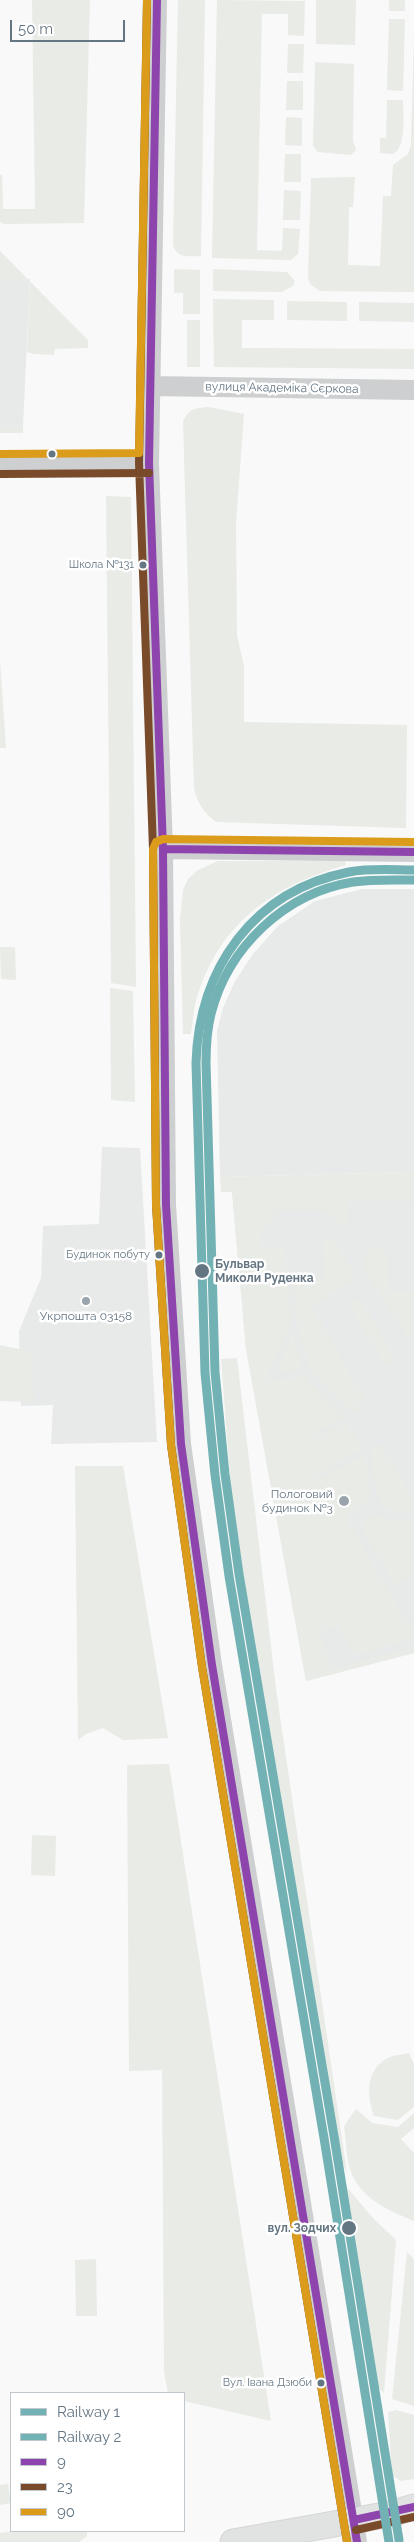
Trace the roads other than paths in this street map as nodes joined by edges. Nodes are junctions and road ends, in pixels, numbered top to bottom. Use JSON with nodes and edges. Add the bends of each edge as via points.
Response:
{"nodes":[{"id":1,"x":157,"y":0,"type":"edge"},
{"id":2,"x":150,"y":386,"type":"junction"},
{"id":3,"x":414,"y":390,"type":"edge"},
{"id":4,"x":149,"y":463,"type":"junction"},
{"id":5,"x":0,"y":464,"type":"edge"},
{"id":6,"x":163,"y":849,"type":"junction"},
{"id":7,"x":414,"y":852,"type":"edge"},
{"id":8,"x":414,"y":2507,"type":"edge"},
{"id":9,"x":356,"y":2531,"type":"edge"},
{"id":10,"x":233,"y":2542,"type":"edge"}],
"edges":[{"from":1,"to":2,"type":"street"},
{"from":2,"to":3,"type":"street","name":"вулиця Академіка Сєркова"},
{"from":2,"to":4,"type":"street"},
{"from":4,"to":5,"type":"street"},
{"from":4,"to":6,"type":"street"},
{"from":6,"to":7,"type":"street"},
{"from":6,"to":9,"type":"street","via":[[166,1205],[181,1444],[212,1665]]},
{"from":8,"to":9,"type":"main road"},
{"from":9,"to":10,"type":"main road"}]}
